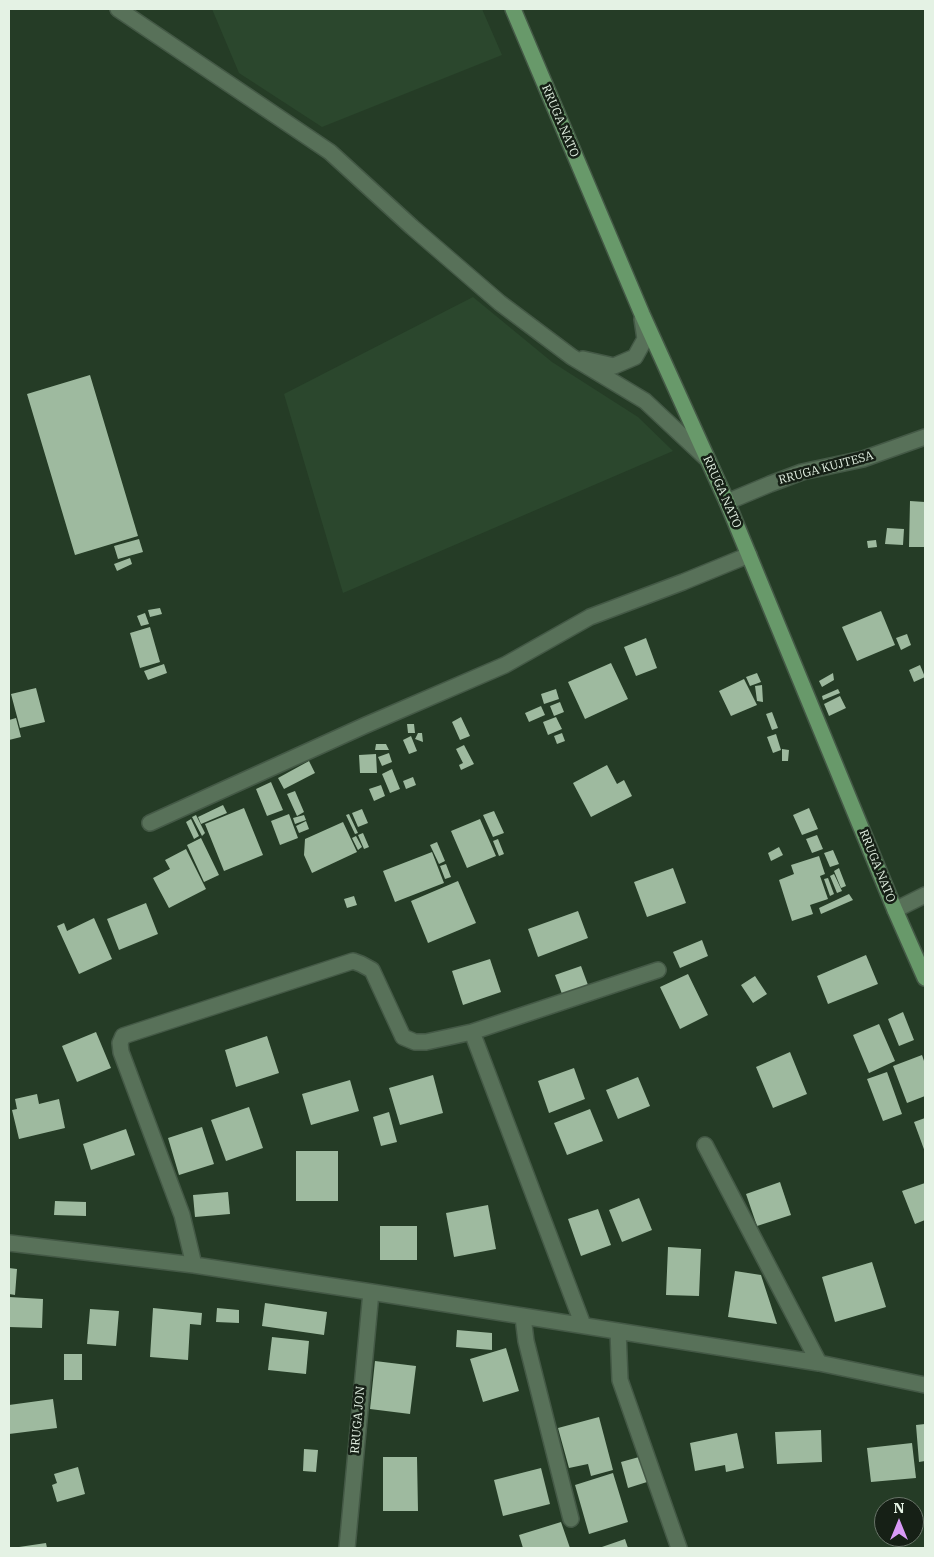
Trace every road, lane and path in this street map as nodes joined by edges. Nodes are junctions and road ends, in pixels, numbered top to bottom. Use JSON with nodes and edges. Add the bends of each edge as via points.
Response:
{"nodes":[{"id":1,"x":118,"y":9,"type":"edge"},
{"id":2,"x":513,"y":9,"type":"edge"},
{"id":3,"x":642,"y":314,"type":"junction"},
{"id":4,"x":572,"y":356,"type":"junction"},
{"id":5,"x":925,"y":438,"type":"edge"},
{"id":6,"x":708,"y":460,"type":"junction"},
{"id":7,"x":727,"y":502,"type":"junction"},
{"id":8,"x":749,"y":555,"type":"junction"},
{"id":9,"x":150,"y":823,"type":"dead end"},
{"id":10,"x":925,"y":895,"type":"edge"},
{"id":11,"x":895,"y":910,"type":"junction"},
{"id":12,"x":658,"y":970,"type":"dead end"},
{"id":13,"x":925,"y":978,"type":"edge"},
{"id":14,"x":472,"y":1032,"type":"junction"},
{"id":15,"x":705,"y":1145,"type":"dead end"},
{"id":16,"x":9,"y":1243,"type":"edge"},
{"id":17,"x":194,"y":1265,"type":"junction"},
{"id":18,"x":371,"y":1292,"type":"junction"},
{"id":19,"x":523,"y":1317,"type":"junction"},
{"id":20,"x":583,"y":1325,"type":"junction"},
{"id":21,"x":618,"y":1331,"type":"junction"},
{"id":22,"x":819,"y":1363,"type":"junction"},
{"id":23,"x":925,"y":1385,"type":"edge"},
{"id":24,"x":571,"y":1519,"type":"dead end"},
{"id":25,"x":347,"y":1548,"type":"edge"},
{"id":26,"x":678,"y":1548,"type":"edge"}],
"edges":[{"from":1,"to":4,"type":"street","via":[[330,152],[500,303]]},
{"from":2,"to":3,"type":"main road","name":"RRUGA NATO"},
{"from":3,"to":4,"type":"street","via":[[645,339],[635,357],[614,366]]},
{"from":3,"to":6,"type":"main road","name":"RRUGA NATO"},
{"from":4,"to":6,"type":"street","via":[[645,400]]},
{"from":5,"to":7,"type":"street","name":"RRUGA KUJTESA","via":[[864,459],[802,472]]},
{"from":6,"to":7,"type":"main road","name":"RRUGA NATO"},
{"from":7,"to":8,"type":"main road","name":"RRUGA NATO"},
{"from":8,"to":9,"type":"street","via":[[590,617],[504,665]]},
{"from":8,"to":11,"type":"main road","name":"RRUGA NATO"},
{"from":10,"to":11,"type":"street"},
{"from":11,"to":13,"type":"main road","name":"RRUGA NATO"},
{"from":12,"to":14,"type":"street"},
{"from":14,"to":17,"type":"street","via":[[426,1042],[403,1037],[372,970],[353,961],[123,1036],[121,1052],[182,1215]]},
{"from":14,"to":20,"type":"street"},
{"from":15,"to":22,"type":"street"},
{"from":16,"to":17,"type":"street"},
{"from":17,"to":18,"type":"street"},
{"from":18,"to":19,"type":"street"},
{"from":18,"to":25,"type":"street","name":"RRUGA JON"},
{"from":19,"to":20,"type":"street"},
{"from":19,"to":24,"type":"street","via":[[526,1341]]},
{"from":20,"to":21,"type":"street"},
{"from":21,"to":22,"type":"street"},
{"from":21,"to":26,"type":"street","via":[[620,1380]]},
{"from":22,"to":23,"type":"street"}]}
